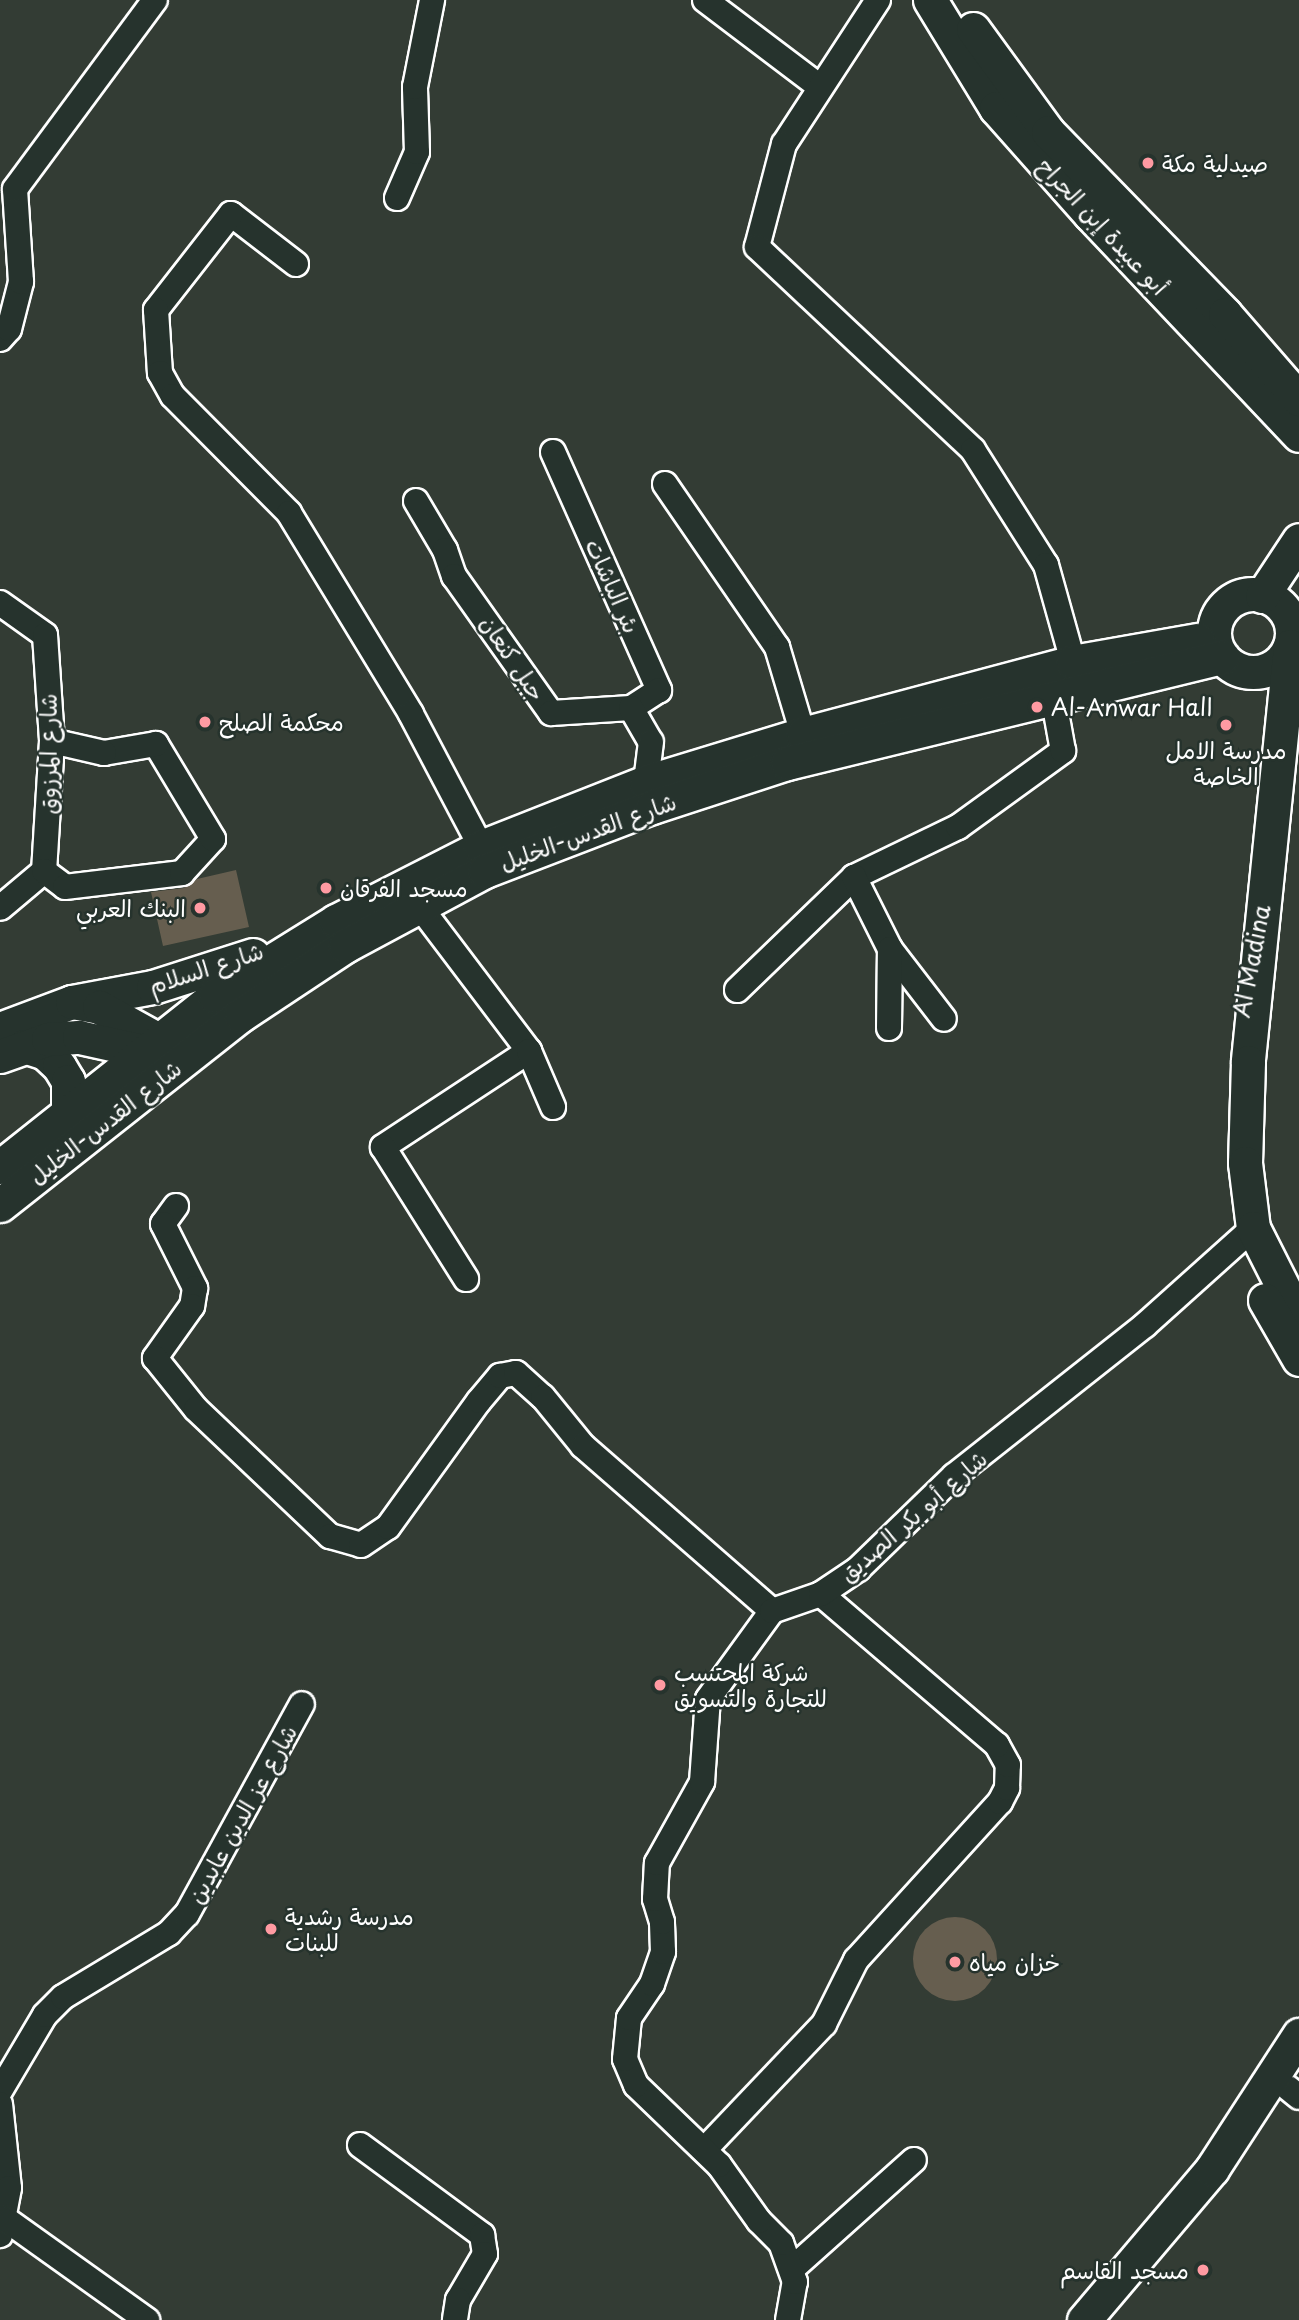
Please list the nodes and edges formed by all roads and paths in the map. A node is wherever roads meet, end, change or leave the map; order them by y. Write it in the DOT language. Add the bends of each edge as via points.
graph roads {
  1 [pos="155,0"];
  2 [pos="432,0"];
  3 [pos="705,0"];
  4 [pos="878,0"];
  5 [pos="930,0"];
  6 [pos="955,0"];
  7 [pos="820,87"];
  8 [pos="397,198"];
  9 [pos="296,264"];
  10 [pos="0,339"];
  11 [pos="1299,399"];
  12 [pos="1299,435"];
  13 [pos="553,452"];
  14 [pos="665,484"];
  15 [pos="416,501"];
  16 [pos="1299,540"];
  17 [pos="1282,600"];
  18 [pos="0,603"];
  19 [pos="1290,646"];
  20 [pos="1218,647"];
  21 [pos="1073,662"];
  22 [pos="1252,672"];
  23 [pos="1054,701"];
  24 [pos="631,708"];
  25 [pos="803,734"];
  26 [pos="52,741"];
  27 [pos="646,782"];
  28 [pos="1275,793"];
  29 [pos="481,847"];
  30 [pos="44,871"];
  31 [pos="853,877"];
  32 [pos="420,907"];
  33 [pos="0,908"];
  34 [pos="336,921"];
  35 [pos="890,949"];
  36 [pos="737,990"];
  37 [pos="72,1002"];
  38 [pos="944,1019"];
  39 [pos="889,1028"];
  40 [pos="8,1044"];
  41 [pos="149,1045"];
  42 [pos="529,1051"];
  43 [pos="186,1057"];
  44 [pos="553,1107"];
  45 [pos="68,1112"];
  46 [pos="0,1167"];
  47 [pos="0,1205"];
  48 [pos="176,1206"];
  49 [pos="1245,1235"];
  50 [pos="466,1279"];
  51 [pos="1291,1284"];
  52 [pos="1299,1319"];
  53 [pos="1299,1359"];
  54 [pos="821,1594"];
  55 [pos="772,1611"];
  56 [pos="302,1704"];
  57 [pos="1299,2035"];
  58 [pos="1296,2085"];
  59 [pos="0,2091"];
  60 [pos="0,2104"];
  61 [pos="360,2145"];
  62 [pos="704,2150"];
  63 [pos="914,2160"];
  64 [pos="2,2227"];
  65 [pos="793,2269"];
  66 [pos="146,2320"];
  67 [pos="455,2320"];
  68 [pos="788,2320"];
  69 [pos="1084,2320"];
  70 [pos="1107,2320"];
  1 -- 10 [label="street" via="15,189 22,282 9,329"];
  2 -- 8 [label="street" via="415,87 417,152"];
  3 -- 7 [label="street"];
  4 -- 7 [label="street"];
  5 -- 12 [label="main road, أبو عبيدة إبن الجراح" via="996,108"];
  6 -- 11 [label="main road, أبو عبيدة إبن الجراح" via="985,49 1048,132 1225,314"];
  7 -- 21 [label="street" via="783,144 757,247 973,450 1045,565"];
  9 -- 29 [label="street" via="231,214 156,310 160,373 173,396 289,513 411,714"];
  13 -- 24 [label="street, بئر الباشات" via="659,690"];
  14 -- 25 [label="street" via="777,647"];
  15 -- 24 [label="street, جبل كنعان" via="445,550 454,576 551,713"];
  16 -- 17 [label="main road"];
  17 -- 19 [label="main road" via="1291,622"];
  17 -- 20 [label="main road" via="1250,594 1228,603 1220,612"];
  18 -- 26 [label="street, شارع المرزوق" via="45,635"];
  19 -- 22 [label="main road" via="1275,666"];
  19 -- 28 [label="main road"];
  20 -- 21 [label="main road, شارع القدس-الخليل"];
  20 -- 22 [label="main road"];
  20 -- 23 [label="main road, شارع القدس-الخليل"];
  21 -- 25 [label="main road, شارع القدس-الخليل"];
  22 -- 28 [label="main road" via="1272,729"];
  23 -- 31 [label="street" via="1063,751 958,827"];
  23 -- 32 [label="main road, شارع القدس-الخليل" via="787,764 652,807 485,871"];
  24 -- 27 [label="street" via="652,743"];
  25 -- 27 [label="main road, شارع القدس-الخليل"];
  26 -- 30 [label="street, شارع المرزوق"];
  26 -- 30 [label="street" via="104,754 156,744 213,839 182,873 65,887"];
  27 -- 29 [label="main road, شارع القدس-الخليل"];
  28 -- 49 [label="main road, Al Madina" via="1247,1100"];
  29 -- 34 [label="main road, شارع القدس-الخليل"];
  30 -- 33 [label="street"];
  31 -- 35 [label="street"];
  31 -- 36 [label="street"];
  32 -- 42 [label="street"];
  32 -- 43 [label="main road, شارع القدس-الخليل" via="334,954"];
  34 -- 37 [label="main road, شارع السلام" via="219,969"];
  34 -- 41 [label="main road, شارع القدس-الخليل" via="275,956"];
  35 -- 38 [label="street"];
  35 -- 39 [label="street"];
  37 -- 40 [label="main road, شارع السلام"];
  37 -- 41 [label="main road, شارع السلام" via="99,1007"];
  40 -- 41 [label="main road, شارع السلام" via="79,1037"];
  40 -- 45 [label="main road" via="46,1053 59,1066 68,1081"];
  41 -- 43 [label="main road, شارع السلام"];
  41 -- 45 [label="main road, شارع القدس-الخليل"];
  42 -- 44 [label="street"];
  42 -- 50 [label="street" via="383,1147"];
  43 -- 47 [label="main road, شارع القدس-الخليل"];
  45 -- 46 [label="main road, شارع القدس-الخليل"];
  48 -- 55 [label="street" via="163,1224 195,1288 192,1306 155,1358 196,1409 330,1536 361,1545 388,1527 479,1401 500,1376 516,1373 543,1397 583,1446"];
  49 -- 51 [label="main road, Al Madina"];
  49 -- 53 [label="main road, Al Madina"];
  49 -- 54 [label="street, شارع أبو بكر الصديق" via="1145,1325 954,1476 858,1569"];
  51 -- 52 [label="main road, Al Madina"];
  54 -- 55 [label="street, شارع أبو بكر الصديق"];
  54 -- 62 [label="street" via="997,1745 1008,1765 1007,1788 1001,1802 856,1960 824,2024"];
  55 -- 62 [label="street" via="708,1699 702,1782 657,1863 655,1899 664,1937 660,1967 635,2006 625,2032 625,2059 636,2085"];
  56 -- 59 [label="street, شارع عز الدين عابدين" via="187,1914 169,1933 63,1997 45,2015"];
  57 -- 69 [label="main road" via="1212,2169"];
  58 -- 70 [label="main road"];
  60 -- 64 [label="street" via="9,2188"];
  61 -- 67 [label="street" via="482,2235 485,2254 458,2300"];
  62 -- 65 [label="street" via="781,2243"];
  63 -- 65 [label="street"];
  64 -- 66 [label="street"];
  65 -- 68 [label="street" via="795,2296"];
}
